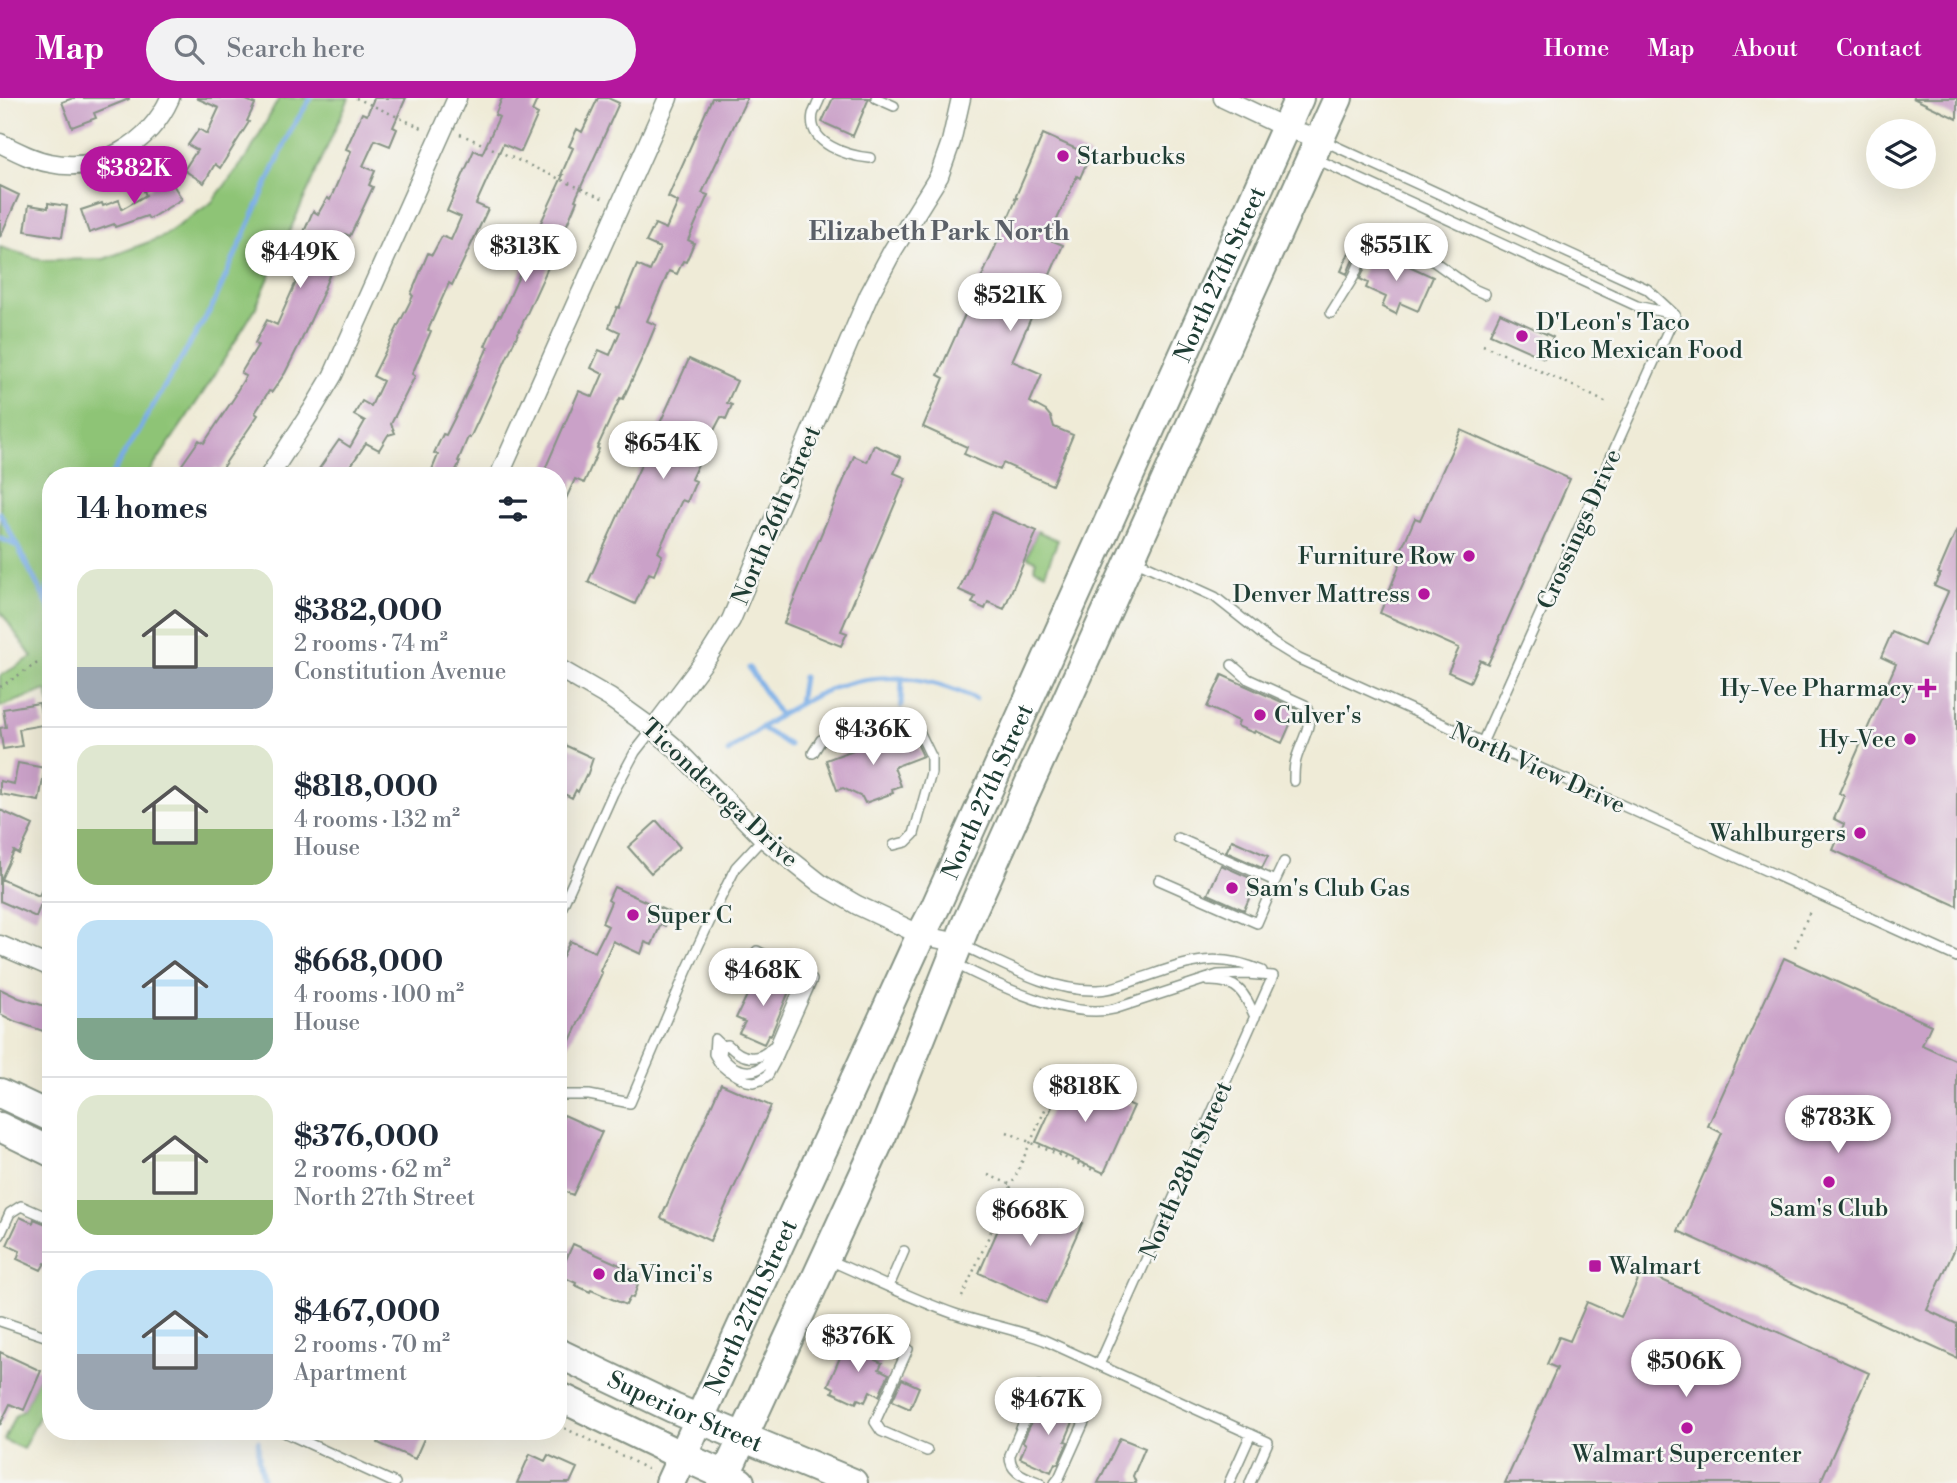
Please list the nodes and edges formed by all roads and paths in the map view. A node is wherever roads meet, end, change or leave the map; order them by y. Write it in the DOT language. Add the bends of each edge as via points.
graph roads {
  1 [pos="170,98"];
  2 [pos="356,98"];
  3 [pos="457,98"];
  4 [pos="668,98"];
  5 [pos="820,98"];
  6 [pos="876,98"];
  7 [pos="961,98"];
  8 [pos="1223,98"];
  9 [pos="1299,98"];
  10 [pos="1338,98"];
  11 [pos="894,106"];
  12 [pos="444,127"];
  13 [pos="422,128"];
  14 [pos="1286,128"];
  15 [pos="0,143"];
  16 [pos="1316,148"];
  17 [pos="870,158"];
  18 [pos="620,207"];
  19 [pos="1485,294"];
  20 [pos="1331,313"];
  21 [pos="1675,315"];
  22 [pos="1483,345"];
  23 [pos="1609,404"];
  24 [pos="275,467"];
  25 [pos="503,467"];
  26 [pos="1131,558"];
  27 [pos="39,663"];
  28 [pos="1231,665"];
  29 [pos="567,673"];
  30 [pos="0,687"];
  31 [pos="653,729"];
  32 [pos="1482,743"];
  33 [pos="813,753"];
  34 [pos="1294,781"];
  35 [pos="763,838"];
  36 [pos="1178,838"];
  37 [pos="894,845"];
  38 [pos="1283,862"];
  39 [pos="1159,880"];
  40 [pos="1275,881"];
  41 [pos="567,896"];
  42 [pos="1811,911"];
  43 [pos="921,934"];
  44 [pos="0,945"];
  45 [pos="1795,947"];
  46 [pos="757,951"];
  47 [pos="954,952"];
  48 [pos="1957,957"];
  49 [pos="42,963"];
  50 [pos="806,975"];
  51 [pos="1273,976"];
  52 [pos="1195,982"];
  53 [pos="1255,1017"];
  54 [pos="719,1043"];
  55 [pos="775,1044"];
  56 [pos="1036,1068"];
  57 [pos="0,1093"];
  58 [pos="567,1095"];
  59 [pos="42,1114"];
  60 [pos="42,1117"];
  61 [pos="0,1126"];
  62 [pos="1007,1132"];
  63 [pos="1031,1142"];
  64 [pos="42,1147"];
  65 [pos="1095,1171"];
  66 [pos="988,1175"];
  67 [pos="1012,1185"];
  68 [pos="42,1215"];
  69 [pos="0,1235"];
  70 [pos="904,1251"];
  71 [pos="825,1258"];
  72 [pos="888,1286"];
  73 [pos="962,1297"];
  74 [pos="0,1321"];
  75 [pos="42,1335"];
  76 [pos="908,1349"];
  77 [pos="567,1357"];
  78 [pos="1099,1364"];
  79 [pos="1039,1385"];
  80 [pos="567,1400"];
  81 [pos="1090,1409"];
  82 [pos="699,1419"];
  83 [pos="567,1429"];
  84 [pos="1251,1434"];
  85 [pos="743,1437"];
  86 [pos="301,1440"];
  87 [pos="927,1451"];
  88 [pos="682,1456"];
  89 [pos="644,1469"];
  90 [pos="730,1480"];
  91 [pos="395,1483"];
  92 [pos="670,1483"];
  93 [pos="853,1483"];
  94 [pos="1040,1483"];
  95 [pos="1055,1483"];
  96 [pos="1229,1483"];
  97 [pos="1250,1483"];
  1 -- 15 [label="street" via="139,140 100,161 52,164"];
  2 -- 13 [label="path"];
  3 -- 12 [label="street"];
  4 -- 18 [label="street"];
  5 -- 17 [label="lane" via="813,118 822,141"];
  6 -- 11 [label="lane"];
  7 -- 31 [label="street, North 26th Street" via="939,176 869,295 731,620"];
  8 -- 14 [label="street"];
  9 -- 14 [label="main road, North 27th Street"];
  10 -- 16 [label="main road, North 27th Street"];
  12 -- 18 [label="path"];
  12 -- 24 [label="street" via="333,374"];
  14 -- 16 [label="street"];
  14 -- 43 [label="main road, North 27th Street"];
  16 -- 21 [label="lane" via="1637,306"];
  16 -- 21 [label="lane" via="1647,289"];
  16 -- 26 [label="main road, North 27th Street"];
  18 -- 25 [label="street"];
  19 -- 20 [label="lane" via="1422,253 1373,232"];
  21 -- 32 [label="lane, Crossings Drive"];
  22 -- 23 [label="path"];
  26 -- 32 [label="lane, North View Drive" via="1215,597 1299,659"];
  26 -- 47 [label="main road, North 27th Street"];
  27 -- 30 [label="path"];
  28 -- 34 [label="lane" via="1248,680 1305,705 1310,712"];
  29 -- 31 [label="street, Ticonderoga Drive"];
  31 -- 35 [label="street, Ticonderoga Drive"];
  31 -- 41 [label="lane, North 26th Street" via="615,787"];
  32 -- 48 [label="lane, North View Drive"];
  33 -- 37 [label="lane" via="821,740 860,724 893,719 917,727 930,756 931,773 914,834"];
  35 -- 43 [label="street, Ticonderoga Drive" via="834,892"];
  35 -- 58 [label="lane" via="736,867 630,1103"];
  36 -- 40 [label="lane"];
  38 -- 40 [label="lane"];
  39 -- 40 [label="lane" via="1257,923"];
  42 -- 45 [label="path"];
  43 -- 47 [label="street, Ticonderoga Drive"];
  43 -- 82 [label="main road, North 27th Street"];
  44 -- 49 [label="street"];
  46 -- 50 [label="lane"];
  47 -- 51 [label="lane, Ticonderoga Drive" via="1087,990 1111,989 1206,960 1240,962"];
  47 -- 52 [label="lane, Ticonderoga Drive" via="1033,998 1090,1011 1114,1009"];
  47 -- 71 [label="main road, North 27th Street" via="887,1122"];
  50 -- 54 [label="lane" via="811,982 768,1075 747,1081 726,1070 714,1054"];
  50 -- 55 [label="lane"];
  51 -- 52 [label="lane, Ticonderoga Drive" via="1218,975"];
  51 -- 53 [label="lane, North 28th Street"];
  52 -- 53 [label="lane" via="1235,985"];
  53 -- 78 [label="lane, North 28th Street"];
  54 -- 55 [label="lane" via="748,1057 766,1054"];
  54 -- 55 [label="lane" via="726,1062 750,1072 762,1068"];
  56 -- 63 [label="path" via="1059,1078"];
  57 -- 59 [label="main road"];
  60 -- 61 [label="street" via="14,1115"];
  61 -- 64 [label="main road"];
  62 -- 63 [label="path"];
  63 -- 65 [label="path"];
  63 -- 67 [label="path"];
  66 -- 67 [label="path"];
  67 -- 73 [label="path"];
  68 -- 69 [label="lane" via="21,1206 10,1213"];
  70 -- 72 [label="lane"];
  71 -- 72 [label="lane"];
  71 -- 85 [label="main road, North 27th Street"];
  72 -- 78 [label="lane" via="935,1307 1024,1332"];
  74 -- 75 [label="lane"];
  76 -- 87 [label="lane" via="875,1422 881,1431"];
  77 -- 82 [label="main road, Superior Street"];
  78 -- 84 [label="lane"];
  79 -- 94 [label="lane" via="1010,1463 1017,1472"];
  80 -- 88 [label="main road, Superior Street"];
  81 -- 95 [label="lane"];
  82 -- 85 [label="main road, Superior Street"];
  82 -- 88 [label="main road, North 27th Street"];
  83 -- 89 [label="path"];
  84 -- 96 [label="lane"];
  84 -- 97 [label="lane" via="1268,1442"];
  85 -- 90 [label="main road, North 27th Street"];
  85 -- 93 [label="main road, Superior Street"];
  86 -- 91 [label="lane"];
  88 -- 90 [label="main road, Superior Street"];
  88 -- 92 [label="main road, North 27th Street"];
}
